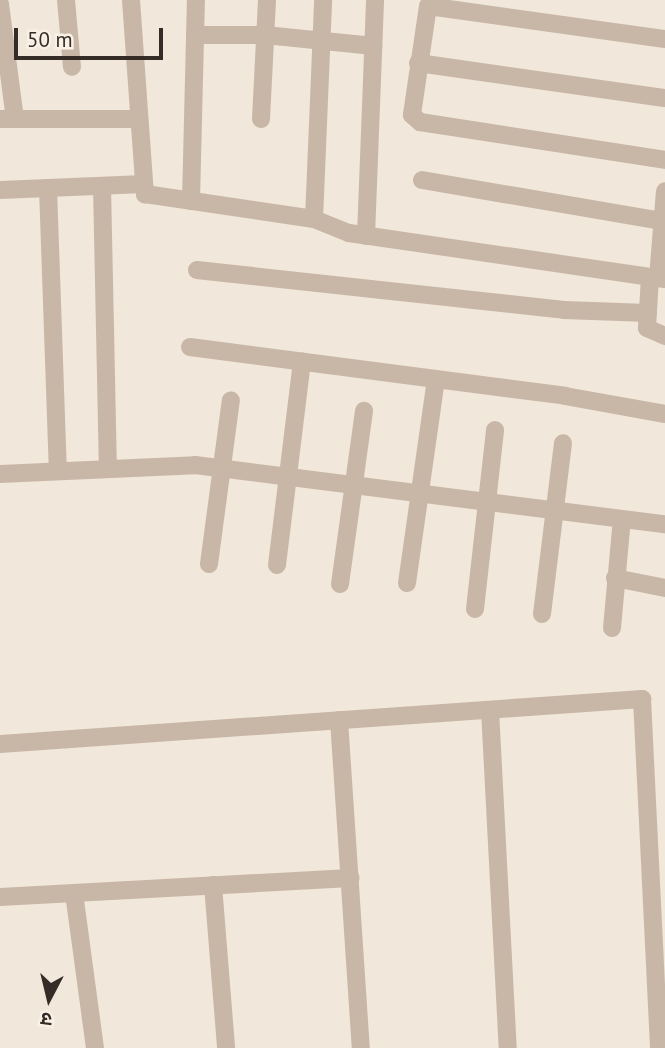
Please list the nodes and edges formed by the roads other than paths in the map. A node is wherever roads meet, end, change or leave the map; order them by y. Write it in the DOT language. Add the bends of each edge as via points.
graph roads {
  1 [pos="66,0"];
  2 [pos="131,0"];
  3 [pos="196,0"];
  4 [pos="267,0"];
  5 [pos="323,0"];
  6 [pos="375,0"];
  7 [pos="0,4"];
  8 [pos="195,35"];
  9 [pos="265,35"];
  10 [pos="665,39"];
  11 [pos="321,41"];
  12 [pos="373,46"];
  13 [pos="418,63"];
  14 [pos="72,67"];
  15 [pos="4,70"];
  16 [pos="665,98"];
  17 [pos="8,119"];
  18 [pos="139,119"];
  19 [pos="261,119"];
  20 [pos="665,160"];
  21 [pos="422,180"];
  22 [pos="144,184"];
  23 [pos="102,186"];
  24 [pos="48,188"];
  25 [pos="0,190"];
  26 [pos="665,191"];
  27 [pos="191,201"];
  28 [pos="314,219"];
  29 [pos="663,221"];
  30 [pos="366,236"];
  31 [pos="197,270"];
  32 [pos="658,278"];
  33 [pos="648,313"];
  34 [pos="665,336"];
  35 [pos="190,347"];
  36 [pos="302,362"];
  37 [pos="436,379"];
  38 [pos="231,400"];
  39 [pos="364,411"];
  40 [pos="665,414"];
  41 [pos="495,430"];
  42 [pos="563,443"];
  43 [pos="222,468"];
  44 [pos="108,469"];
  45 [pos="58,471"];
  46 [pos="0,474"];
  47 [pos="288,477"];
  48 [pos="354,485"];
  49 [pos="419,494"];
  50 [pos="488,502"];
  51 [pos="555,511"];
  52 [pos="622,519"];
  53 [pos="665,524"];
  54 [pos="209,564"];
  55 [pos="277,565"];
  56 [pos="615,578"];
  57 [pos="407,583"];
  58 [pos="340,584"];
  59 [pos="665,588"];
  60 [pos="475,609"];
  61 [pos="542,614"];
  62 [pos="612,628"];
  63 [pos="490,710"];
  64 [pos="339,720"];
  65 [pos="0,744"];
  66 [pos="657,833"];
  67 [pos="350,878"];
  68 [pos="213,886"];
  69 [pos="74,893"];
  70 [pos="0,897"];
  71 [pos="94,1048"];
  72 [pos="226,1048"];
  73 [pos="361,1048"];
  74 [pos="508,1048"];
  75 [pos="659,1048"];
  1 -- 14 [label="street"];
  2 -- 18 [label="street"];
  3 -- 8 [label="street"];
  4 -- 9 [label="street"];
  5 -- 11 [label="street"];
  6 -- 12 [label="street"];
  7 -- 15 [label="street"];
  8 -- 9 [label="street"];
  8 -- 27 [label="street"];
  9 -- 11 [label="street"];
  9 -- 19 [label="street"];
  10 -- 13 [label="street" via="430,5 425,9"];
  11 -- 12 [label="street"];
  11 -- 28 [label="street"];
  12 -- 30 [label="street"];
  13 -- 16 [label="street"];
  13 -- 20 [label="street" via="412,115 420,122"];
  15 -- 17 [label="street"];
  17 -- 18 [label="street"];
  18 -- 22 [label="street"];
  21 -- 29 [label="street"];
  22 -- 23 [label="street"];
  22 -- 27 [label="street" via="145,194"];
  23 -- 24 [label="street"];
  23 -- 44 [label="street"];
  24 -- 25 [label="street"];
  24 -- 45 [label="street"];
  26 -- 29 [label="street"];
  27 -- 28 [label="street"];
  28 -- 30 [label="street"];
  29 -- 32 [label="street"];
  30 -- 32 [label="street"];
  31 -- 33 [label="street" via="564,310"];
  32 -- 33 [label="street"];
  33 -- 34 [label="street" via="649,332"];
  35 -- 36 [label="street"];
  36 -- 37 [label="street"];
  36 -- 47 [label="street"];
  37 -- 40 [label="street"];
  37 -- 49 [label="street"];
  38 -- 43 [label="street"];
  39 -- 48 [label="street"];
  41 -- 50 [label="street"];
  42 -- 51 [label="street"];
  43 -- 44 [label="street"];
  43 -- 47 [label="street"];
  43 -- 54 [label="street"];
  44 -- 45 [label="street"];
  45 -- 46 [label="street"];
  47 -- 48 [label="street"];
  47 -- 55 [label="street"];
  48 -- 49 [label="street"];
  48 -- 58 [label="street"];
  49 -- 50 [label="street"];
  49 -- 57 [label="street"];
  50 -- 51 [label="street"];
  50 -- 60 [label="street"];
  51 -- 52 [label="street"];
  51 -- 61 [label="street"];
  52 -- 53 [label="street"];
  52 -- 56 [label="street"];
  56 -- 59 [label="street"];
  56 -- 62 [label="street"];
  63 -- 64 [label="street"];
  63 -- 66 [label="street" via="642,699"];
  63 -- 74 [label="street"];
  64 -- 65 [label="street"];
  64 -- 67 [label="street"];
  66 -- 75 [label="street"];
  67 -- 68 [label="street"];
  67 -- 73 [label="street"];
  68 -- 69 [label="street"];
  68 -- 72 [label="street"];
  69 -- 70 [label="street"];
  69 -- 71 [label="street"];
}
